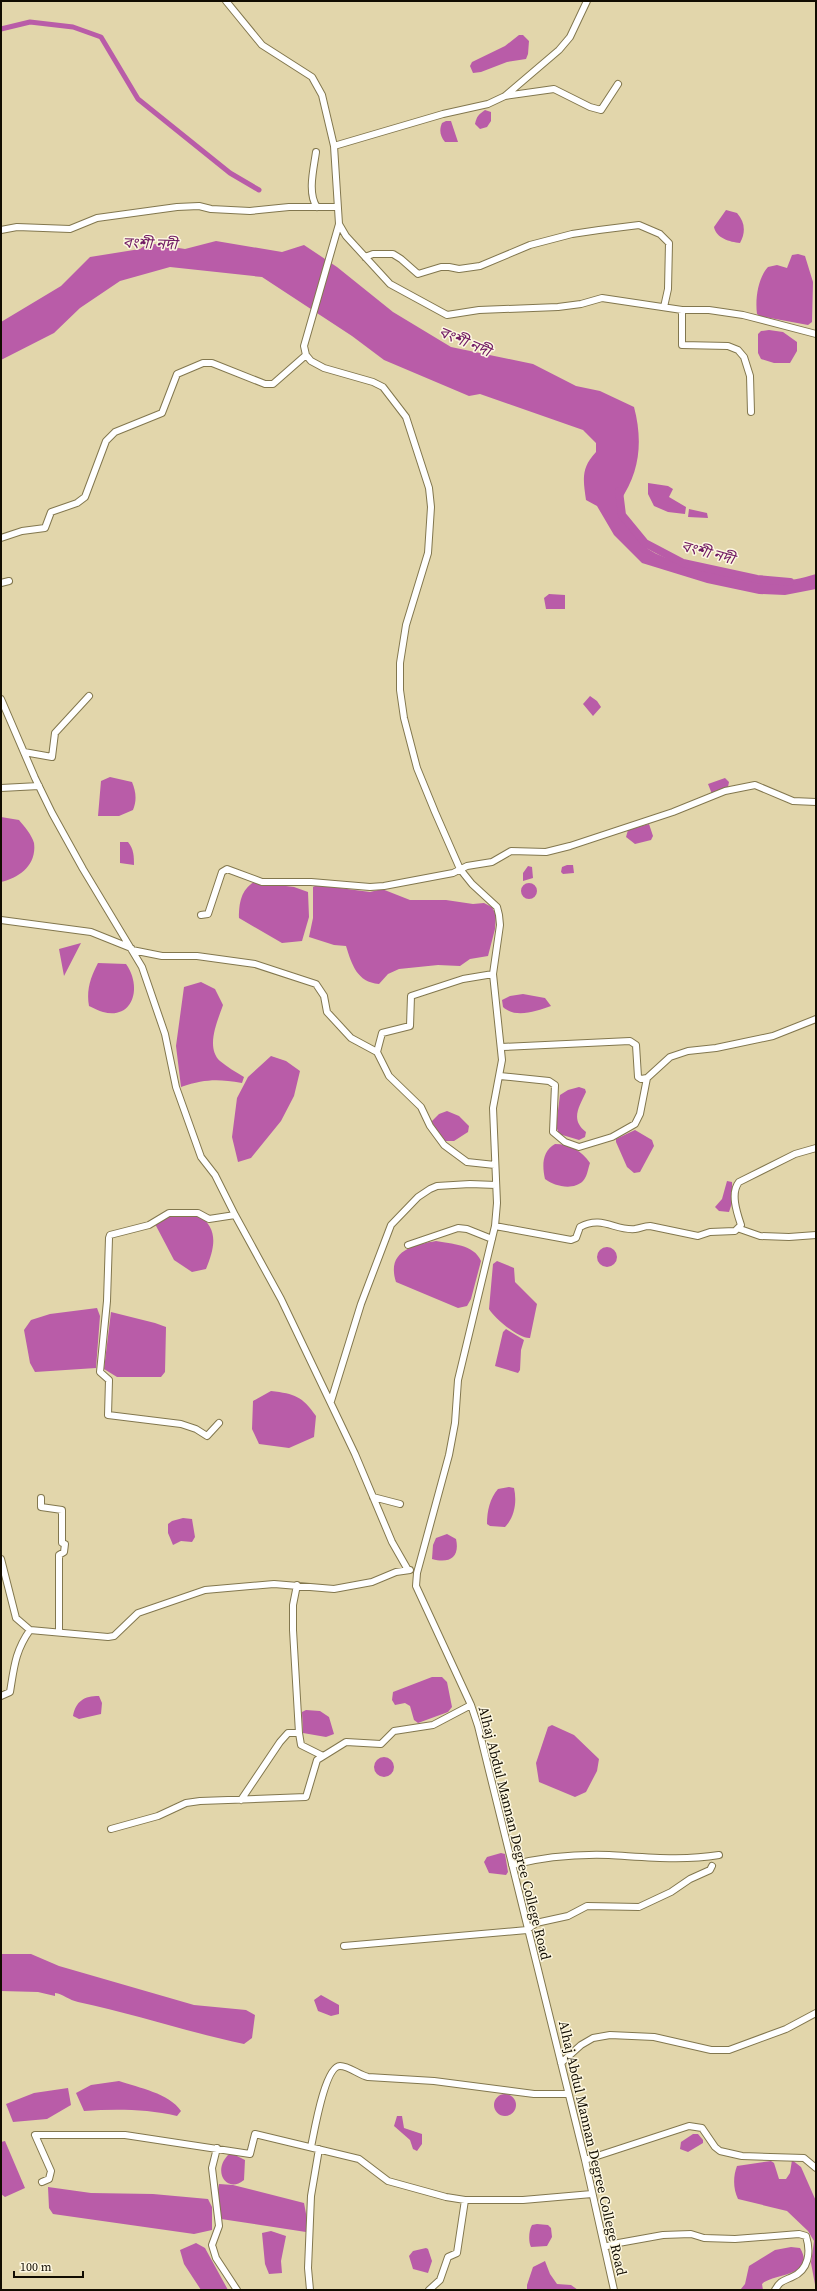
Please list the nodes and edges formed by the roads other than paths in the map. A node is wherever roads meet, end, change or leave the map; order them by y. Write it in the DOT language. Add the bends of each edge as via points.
graph roads {
  1 [pos="226,1"];
  2 [pos="586,1"];
  3 [pos="618,84"];
  4 [pos="505,96"];
  5 [pos="334,146"];
  6 [pos="316,152"];
  7 [pos="317,207"];
  8 [pos="337,207"];
  9 [pos="339,224"];
  10 [pos="1,230"];
  11 [pos="364,258"];
  12 [pos="664,307"];
  13 [pos="682,310"];
  14 [pos="816,334"];
  15 [pos="306,355"];
  16 [pos="751,412"];
  17 [pos="1,538"];
  18 [pos="8,581"];
  19 [pos="1,583"];
  20 [pos="88,696"];
  21 [pos="1,699"];
  22 [pos="24,752"];
  23 [pos="39,786"];
  24 [pos="1,788"];
  25 [pos="816,802"];
  26 [pos="460,869"];
  27 [pos="201,915"];
  28 [pos="1,920"];
  29 [pos="131,949"];
  30 [pos="493,974"];
  31 [pos="816,1019"];
  32 [pos="502,1046"];
  33 [pos="377,1052"];
  34 [pos="500,1076"];
  35 [pos="647,1078"];
  36 [pos="816,1148"];
  37 [pos="495,1165"];
  38 [pos="496,1185"];
  39 [pos="235,1215"];
  40 [pos="495,1226"];
  41 [pos="740,1229"];
  42 [pos="816,1234"];
  43 [pos="492,1239"];
  44 [pos="408,1245"];
  45 [pos="331,1401"];
  46 [pos="219,1423"];
  47 [pos="373,1497"];
  48 [pos="41,1498"];
  49 [pos="400,1504"];
  50 [pos="1,1559"];
  51 [pos="408,1570"];
  52 [pos="417,1573"];
  53 [pos="296,1585"];
  54 [pos="30,1630"];
  55 [pos="59,1632"];
  56 [pos="1,1696"];
  57 [pos="471,1705"];
  58 [pos="298,1733"];
  59 [pos="323,1756"];
  60 [pos="241,1800"];
  61 [pos="111,1829"];
  62 [pos="719,1855"];
  63 [pos="512,1865"];
  64 [pos="712,1866"];
  65 [pos="528,1930"];
  66 [pos="344,1946"];
  67 [pos="816,2013"];
  68 [pos="561,2063"];
  69 [pos="568,2094"];
  70 [pos="311,2147"];
  71 [pos="218,2148"];
  72 [pos="319,2149"];
  73 [pos="585,2160"];
  74 [pos="816,2168"];
  75 [pos="42,2182"];
  76 [pos="592,2194"];
  77 [pos="465,2200"];
  78 [pos="605,2247"];
  79 [pos="237,2290"];
  80 [pos="310,2290"];
  81 [pos="429,2290"];
  82 [pos="614,2290"];
  83 [pos="775,2290"];
  1 -- 5 [label="street" via="262,44 312,77 322,95"];
  2 -- 4 [label="street" via="570,37 559,50"];
  3 -- 4 [label="street" via="601,110 554,89"];
  4 -- 5 [label="street" via="488,104 443,114"];
  5 -- 8 [label="street"];
  6 -- 7 [label="street" via="313,187"];
  7 -- 8 [label="street"];
  7 -- 10 [label="street" via="250,211 199,206 171,207 97,218 70,228 17,227"];
  8 -- 9 [label="street"];
  9 -- 11 [label="street"];
  9 -- 15 [label="street" via="304,346"];
  11 -- 12 [label="street" via="390,284 447,315 479,310 558,307 602,298"];
  11 -- 12 [label="street" via="373,254 393,254 413,272 423,274 449,266 460,270 480,266 517,250 564,236 639,225 660,234 669,243 668,289"];
  12 -- 13 [label="street"];
  13 -- 14 [label="street" via="709,310 743,315"];
  13 -- 16 [label="street" via="682,346 728,346 738,350 744,357 750,376"];
  15 -- 17 [label="street" via="273,384 265,384 212,363 203,363 177,374 162,413 115,432 106,441 85,497 77,503 51,512 45,528 22,531"];
  15 -- 26 [label="street, Alhaj Abdul Mannan Degree College Road" via="324,368 383,387 406,417 416,443 429,488 431,507 428,553 406,625 400,663 400,690 404,718 417,768"];
  18 -- 19 [label="street"];
  20 -- 22 [label="street" via="55,733 52,758"];
  21 -- 22 [label="street"];
  22 -- 23 [label="street"];
  23 -- 24 [label="street"];
  23 -- 29 [label="street" via="83,869"];
  25 -- 26 [label="street" via="793,801 754,785 724,791 673,812 570,846 546,852 511,851 492,862"];
  26 -- 27 [label="street" via="401,884 370,887 311,882 262,882 227,868 222,872 208,914"];
  26 -- 30 [label="street, Alhaj Abdul Mannan Degree College Road" via="497,907 500,924"];
  28 -- 29 [label="street" via="91,932"];
  29 -- 33 [label="street" via="162,956 197,956 255,964 302,979 320,988 327,1012 345,1032"];
  29 -- 39 [label="street" via="142,967 165,1034 176,1087 194,1138"];
  30 -- 32 [label="street, Alhaj Abdul Mannan Degree College Road"];
  30 -- 33 [label="street" via="463,979 411,996 410,1026 382,1033"];
  31 -- 35 [label="street" via="773,1036 670,1057"];
  32 -- 34 [label="street, Alhaj Abdul Mannan Degree College Road"];
  32 -- 35 [label="street" via="630,1041 636,1045 638,1077"];
  33 -- 37 [label="street" via="389,1076 421,1107 430,1126 444,1145 467,1162"];
  34 -- 35 [label="street" via="549,1081 555,1084 553,1132 565,1142 579,1147 612,1137 635,1124 640,1114"];
  34 -- 37 [label="street, Alhaj Abdul Mannan Degree College Road" via="493,1108"];
  36 -- 41 [label="street" via="795,1154 739,1182 736,1186 736,1203"];
  37 -- 38 [label="street, Alhaj Abdul Mannan Degree College Road"];
  38 -- 40 [label="street, Alhaj Abdul Mannan Degree College Road"];
  38 -- 45 [label="street" via="470,1184 430,1189 418,1197 391,1225 361,1304"];
  39 -- 45 [label="street" via="281,1299"];
  39 -- 46 [label="street" via="209,1219 198,1213 169,1214 149,1225 110,1235 109,1238 107,1301 100,1372 109,1380 108,1415 181,1424 207,1436"];
  40 -- 41 [label="street" via="571,1240 576,1238 580,1227 596,1222 636,1229 650,1226 698,1236"];
  40 -- 43 [label="street, Alhaj Abdul Mannan Degree College Road"];
  41 -- 42 [label="street" via="760,1236 789,1237"];
  43 -- 44 [label="street" via="467,1228 458,1228"];
  43 -- 52 [label="street, Alhaj Abdul Mannan Degree College Road" via="458,1380 455,1424 449,1455"];
  45 -- 47 [label="street"];
  47 -- 49 [label="street"];
  47 -- 51 [label="street" via="392,1542"];
  48 -- 55 [label="street" via="41,1507 62,1510 62,1543 65,1544 64,1552 59,1555"];
  50 -- 54 [label="street" via="16,1618"];
  51 -- 52 [label="street"];
  51 -- 53 [label="street" via="372,1582 334,1589"];
  52 -- 57 [label="street, Alhaj Abdul Mannan Degree College Road" via="416,1586 422,1603"];
  53 -- 55 [label="street" via="274,1584 205,1590 138,1613 114,1636 108,1638"];
  53 -- 58 [label="street" via="293,1630"];
  54 -- 55 [label="street"];
  54 -- 56 [label="street" via="20,1643 10,1692"];
  57 -- 59 [label="street" via="433,1725 394,1731 381,1744 346,1742"];
  57 -- 63 [label="street, Alhaj Abdul Mannan Degree College Road"];
  58 -- 59 [label="street" via="301,1745"];
  58 -- 60 [label="street" via="288,1733 280,1742"];
  59 -- 60 [label="street" via="313,1768 306,1797"];
  60 -- 61 [label="street" via="186,1803 158,1816"];
  62 -- 63 [label="street" via="676,1859 608,1855 568,1857"];
  63 -- 65 [label="street, Alhaj Abdul Mannan Degree College Road"];
  64 -- 65 [label="street" via="710,1870 640,1907 587,1906 568,1916 536,1923"];
  65 -- 66 [label="street"];
  65 -- 68 [label="street, Alhaj Abdul Mannan Degree College Road"];
  67 -- 68 [label="street" via="786,2029 728,2050 711,2050 649,2036 610,2034 593,2038 581,2045"];
  68 -- 69 [label="street, Alhaj Abdul Mannan Degree College Road"];
  69 -- 70 [label="street" via="534,2094 434,2081 368,2077 360,2076 342,2066 336,2067 326,2082"];
  69 -- 73 [label="street, Alhaj Abdul Mannan Degree College Road"];
  70 -- 71 [label="street" via="255,2134 250,2154"];
  70 -- 72 [label="street"];
  71 -- 75 [label="street" via="125,2135 35,2136 51,2171 49,2179"];
  71 -- 79 [label="street" via="212,2168 219,2226 212,2245 216,2258"];
  72 -- 77 [label="street" via="359,2159 388,2181"];
  72 -- 80 [label="street" via="311,2196 308,2268"];
  73 -- 74 [label="street" via="689,2126 702,2128 715,2148 720,2151 742,2156 804,2158"];
  73 -- 76 [label="street, Alhaj Abdul Mannan Degree College Road"];
  76 -- 77 [label="street" via="523,2200"];
  76 -- 78 [label="street, Alhaj Abdul Mannan Degree College Road"];
  77 -- 81 [label="street" via="457,2253 448,2257 444,2272"];
  78 -- 82 [label="street, Alhaj Abdul Mannan Degree College Road"];
  78 -- 83 [label="street" via="642,2238 679,2234 724,2240 799,2234 806,2236 810,2248 806,2264 792,2277 782,2280"];
}
